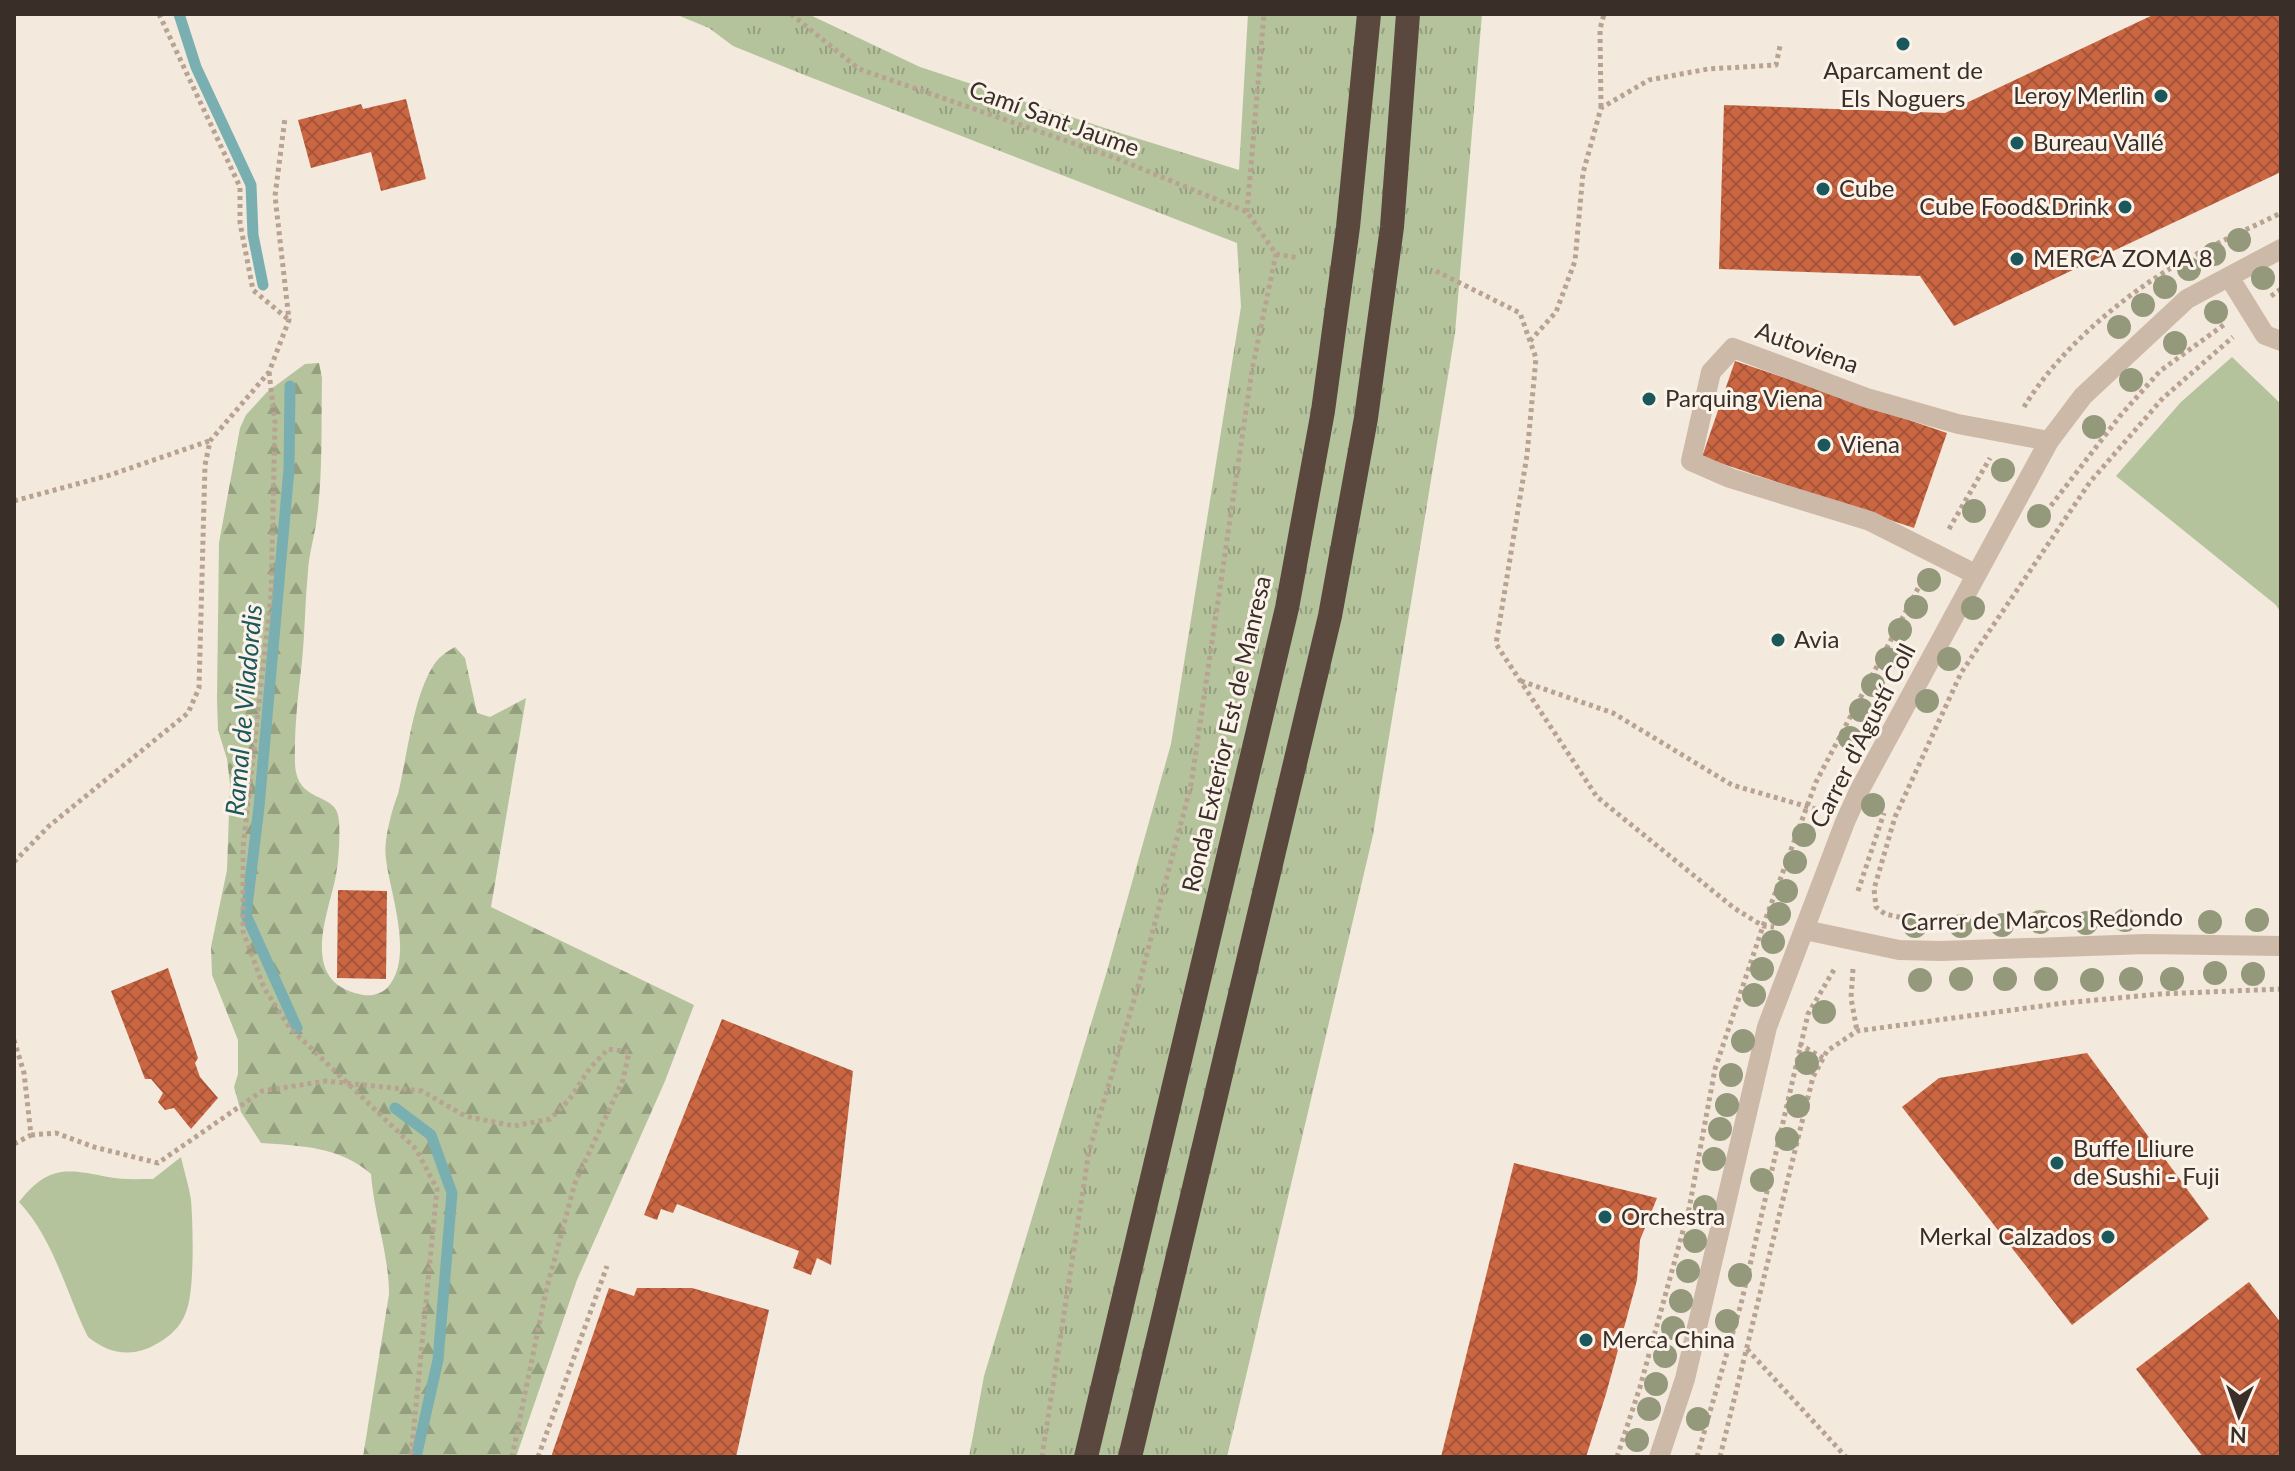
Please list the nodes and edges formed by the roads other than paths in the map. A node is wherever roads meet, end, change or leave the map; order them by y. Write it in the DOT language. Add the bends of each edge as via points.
graph roads {
  1 [pos="1369,14"];
  2 [pos="1408,14"];
  3 [pos="2281,249"];
  4 [pos="2229,277"];
  5 [pos="2281,341"];
  6 [pos="2049,441"];
  7 [pos="1975,574"];
  8 [pos="1805,930"];
  9 [pos="2281,946"];
  10 [pos="1086,1457"];
  11 [pos="1130,1457"];
  12 [pos="1659,1457"];
  1 -- 10 [label="highway, Ronda Exterior Est de Manresa" via="1323,411 1287,608"];
  2 -- 11 [label="highway" via="1392,227 1366,418 1330,616"];
  3 -- 4 [label="street, Carrer d'Agustí Coll"];
  4 -- 5 [label="street" via="2265,335"];
  4 -- 6 [label="street, Carrer d'Agustí Coll" via="2187,299 2083,396"];
  6 -- 7 [label="street, Carrer d'Agustí Coll"];
  6 -- 7 [label="street, Autoviena" via="1958,424 1867,398 1733,348 1711,372 1691,461 1870,521"];
  7 -- 8 [label="street, Carrer d'Agustí Coll" via="1859,791"];
  8 -- 9 [label="street, Carrer de Marcos Redondo" via="1899,950"];
  8 -- 12 [label="street, Carrer d'Agustí Coll" via="1767,1027 1685,1379"];
}
